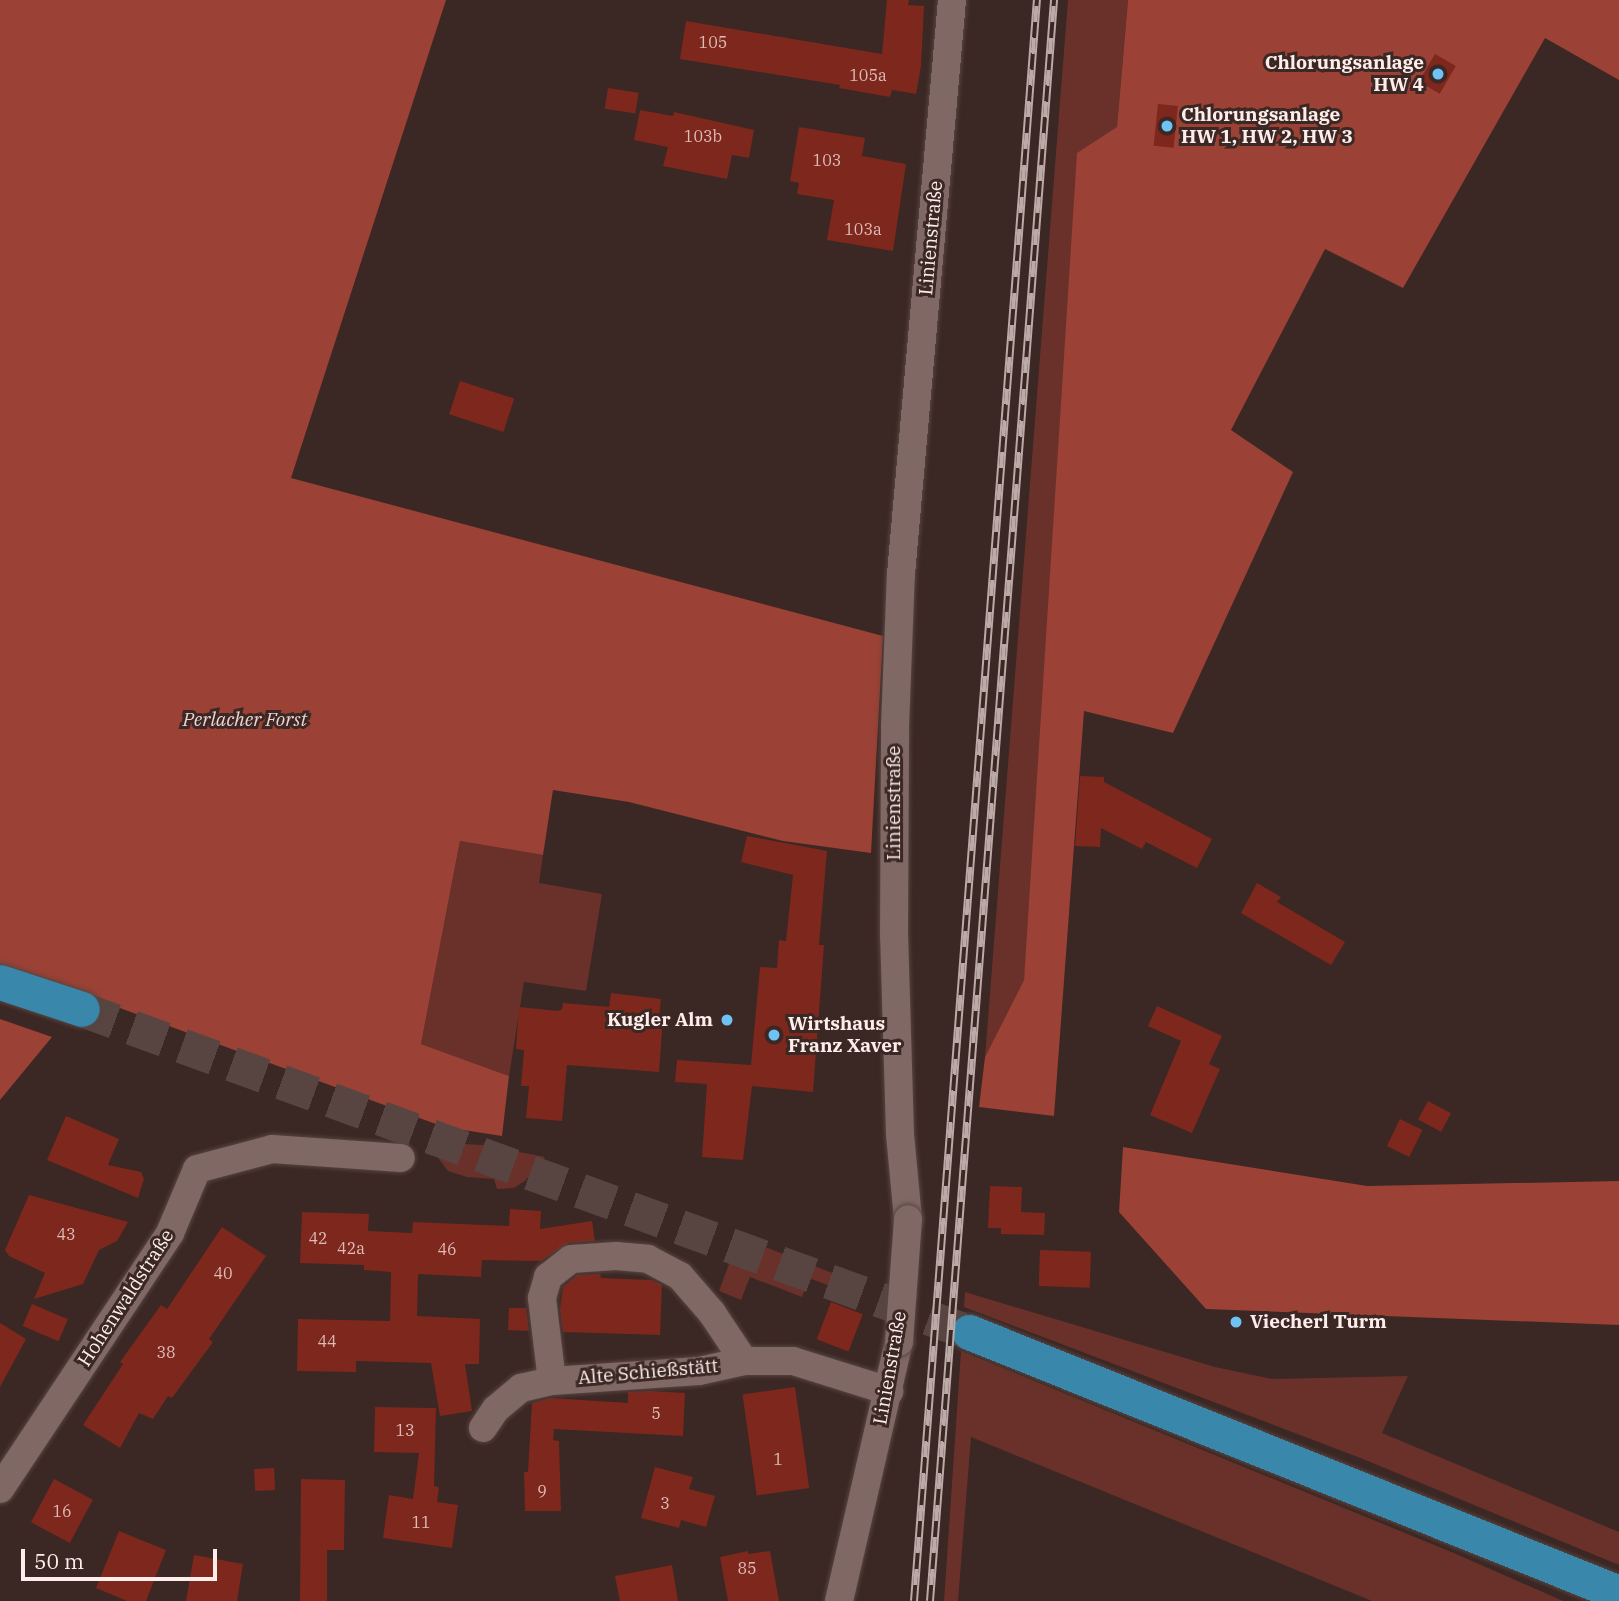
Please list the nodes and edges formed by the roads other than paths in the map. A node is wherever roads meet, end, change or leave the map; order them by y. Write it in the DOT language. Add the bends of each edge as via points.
graph roads {
  1 [pos="952,0"];
  2 [pos="0,982"];
  3 [pos="82,1009"];
  4 [pos="401,1158"];
  5 [pos="969,1332"];
  6 [pos="744,1361"];
  7 [pos="552,1381"];
  8 [pos="889,1391"];
  9 [pos="483,1428"];
  10 [pos="0,1489"];
  11 [pos="1619,1592"];
  12 [pos="839,1601"];
  1 -- 8 [label="street, Linienstraße, bridge" via="901,574 894,936 900,1134 908,1219 899,1342"];
  2 -- 3 [label="main road"];
  4 -- 10 [label="street, Hohenwaldstraße" via="272,1149 197,1169 170,1233"];
  5 -- 11 [label="main road"];
  6 -- 7 [label="street, Alte Schießstätt" via="699,1371"];
  6 -- 7 [label="street, Alte Schießstätt" via="712,1312 680,1276 648,1259 571,1259 548,1277 542,1298"];
  6 -- 8 [label="street, Alte Schießstätt" via="793,1361"];
  7 -- 9 [label="street, Alte Schießstätt" via="521,1388 496,1409"];
  8 -- 12 [label="street, Linienstraße"];
}
